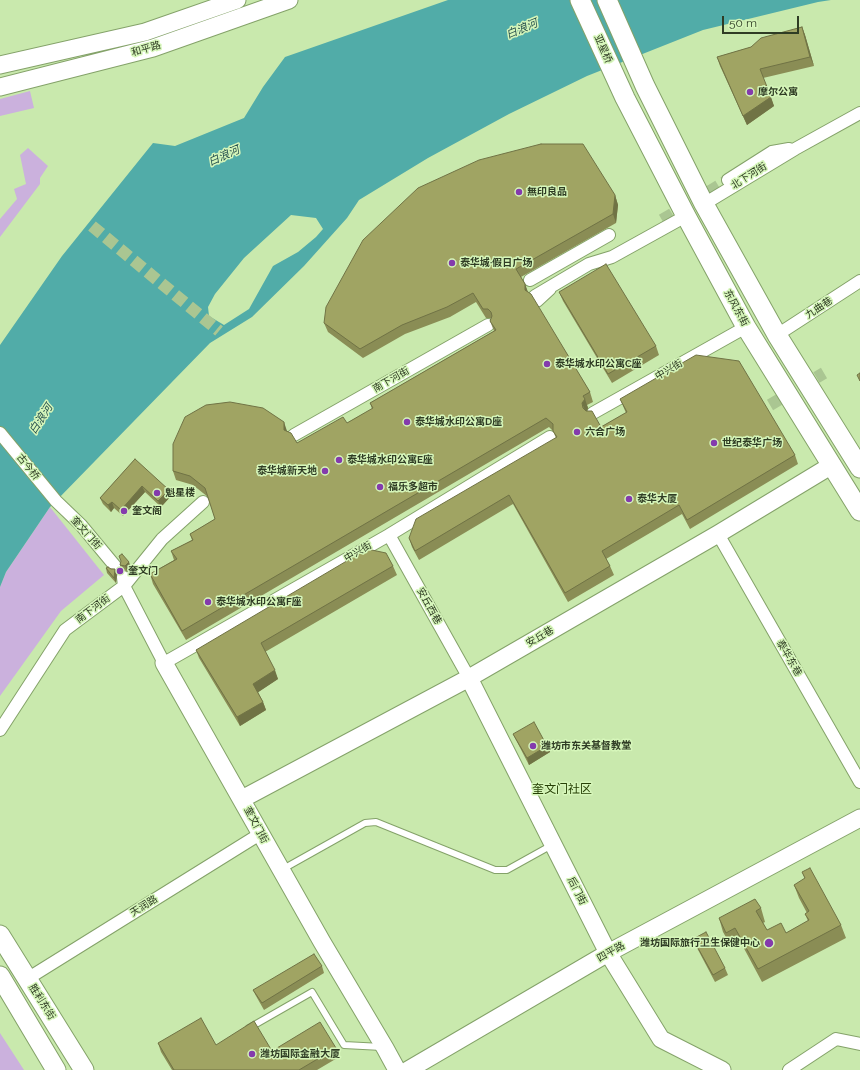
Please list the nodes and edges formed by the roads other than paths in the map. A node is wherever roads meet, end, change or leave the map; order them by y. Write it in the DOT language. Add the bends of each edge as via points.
graph roads {
  1 [pos="237,0"];
  2 [pos="289,0"];
  3 [pos="580,0"];
  4 [pos="607,0"];
  5 [pos="0,65"];
  6 [pos="0,88"];
  7 [pos="625,98"];
  8 [pos="860,113"];
  9 [pos="794,149"];
  10 [pos="728,180"];
  11 [pos="704,204"];
  12 [pos="686,216"];
  13 [pos="662,220"];
  14 [pos="609,235"];
  15 [pos="589,264"];
  16 [pos="530,280"];
  17 [pos="860,281"];
  18 [pos="537,300"];
  19 [pos="488,325"];
  20 [pos="746,327"];
  21 [pos="777,335"];
  22 [pos="593,413"];
  23 [pos="0,433"];
  24 [pos="294,435"];
  25 [pos="550,437"];
  26 [pos="832,465"];
  27 [pos="860,468"];
  28 [pos="56,501"];
  29 [pos="203,502"];
  30 [pos="860,511"];
  31 [pos="718,534"];
  32 [pos="388,535"];
  33 [pos="115,566"];
  34 [pos="124,582"];
  35 [pos="164,664"];
  36 [pos="469,678"];
  37 [pos="0,730"];
  38 [pos="860,782"];
  39 [pos="242,799"];
  40 [pos="860,818"];
  41 [pos="260,834"];
  42 [pos="553,844"];
  43 [pos="281,870"];
  44 [pos="0,935"];
  45 [pos="608,953"];
  46 [pos="0,976"];
  47 [pos="27,978"];
  48 [pos="244,1032"];
  49 [pos="860,1044"];
  50 [pos="385,1048"];
  51 [pos="56,1070"];
  52 [pos="84,1070"];
  53 [pos="396,1070"];
  54 [pos="408,1070"];
  55 [pos="722,1070"];
  56 [pos="790,1070"];
  1 -- 5 [label="street, 和平路" via="145,32"];
  2 -- 6 [label="street, 和平路" via="153,48"];
  3 -- 7 [label="main road, 亚星桥"];
  4 -- 11 [label="main road" via="645,86"];
  7 -- 12 [label="main road, 东风东街"];
  8 -- 9 [label="street, 北下河街"];
  9 -- 10 [label="street, 北下河街" via="772,152"];
  9 -- 11 [label="street, 北下河街"];
  11 -- 21 [label="main road"];
  12 -- 15 [label="street" via="612,258"];
  12 -- 20 [label="main road, 东风东街"];
  13 -- 15 [label="street"];
  14 -- 16 [label="street"];
  15 -- 18 [label="street"];
  17 -- 21 [label="street, 九曲巷"];
  19 -- 24 [label="street, 南下河街"];
  20 -- 22 [label="street, 中兴街"];
  20 -- 26 [label="main road, 东风东街"];
  21 -- 27 [label="main road"];
  23 -- 28 [label="street, 古今桥"];
  25 -- 32 [label="street, 中兴街"];
  26 -- 30 [label="main road, 东风东街"];
  26 -- 31 [label="street, 安丘巷"];
  28 -- 33 [label="street, 奎文门街"];
  29 -- 34 [label="street, 南下河街" via="162,539"];
  31 -- 36 [label="street, 安丘巷"];
  31 -- 38 [label="street, 泰华东巷"];
  32 -- 35 [label="street, 中兴街"];
  32 -- 36 [label="street, 安丘西巷"];
  34 -- 35 [label="street, 奎文门街"];
  34 -- 37 [label="street, 南下河街" via="65,630"];
  35 -- 39 [label="street, 奎文门街"];
  36 -- 39 [label="street, 安丘巷"];
  36 -- 42 [label="street, 后门街"];
  39 -- 41 [label="street, 奎文门街"];
  40 -- 45 [label="street, 四平路"];
  41 -- 43 [label="street, 奎文门街"];
  41 -- 47 [label="street, 天润路"];
  42 -- 43 [label="lane" via="507,870 495,870 376,822 365,823"];
  42 -- 45 [label="street, 后门街"];
  43 -- 50 [label="street, 奎文门街"];
  44 -- 47 [label="main road, 胜利东街"];
  45 -- 54 [label="street, 四平路"];
  45 -- 55 [label="street, 后门街" via="661,1038"];
  46 -- 51 [label="main road"];
  47 -- 52 [label="main road, 胜利东街"];
  48 -- 50 [label="lane" via="312,992 344,1045"];
  49 -- 56 [label="street" via="836,1039"];
  50 -- 53 [label="street, 奎文门街"];
}
